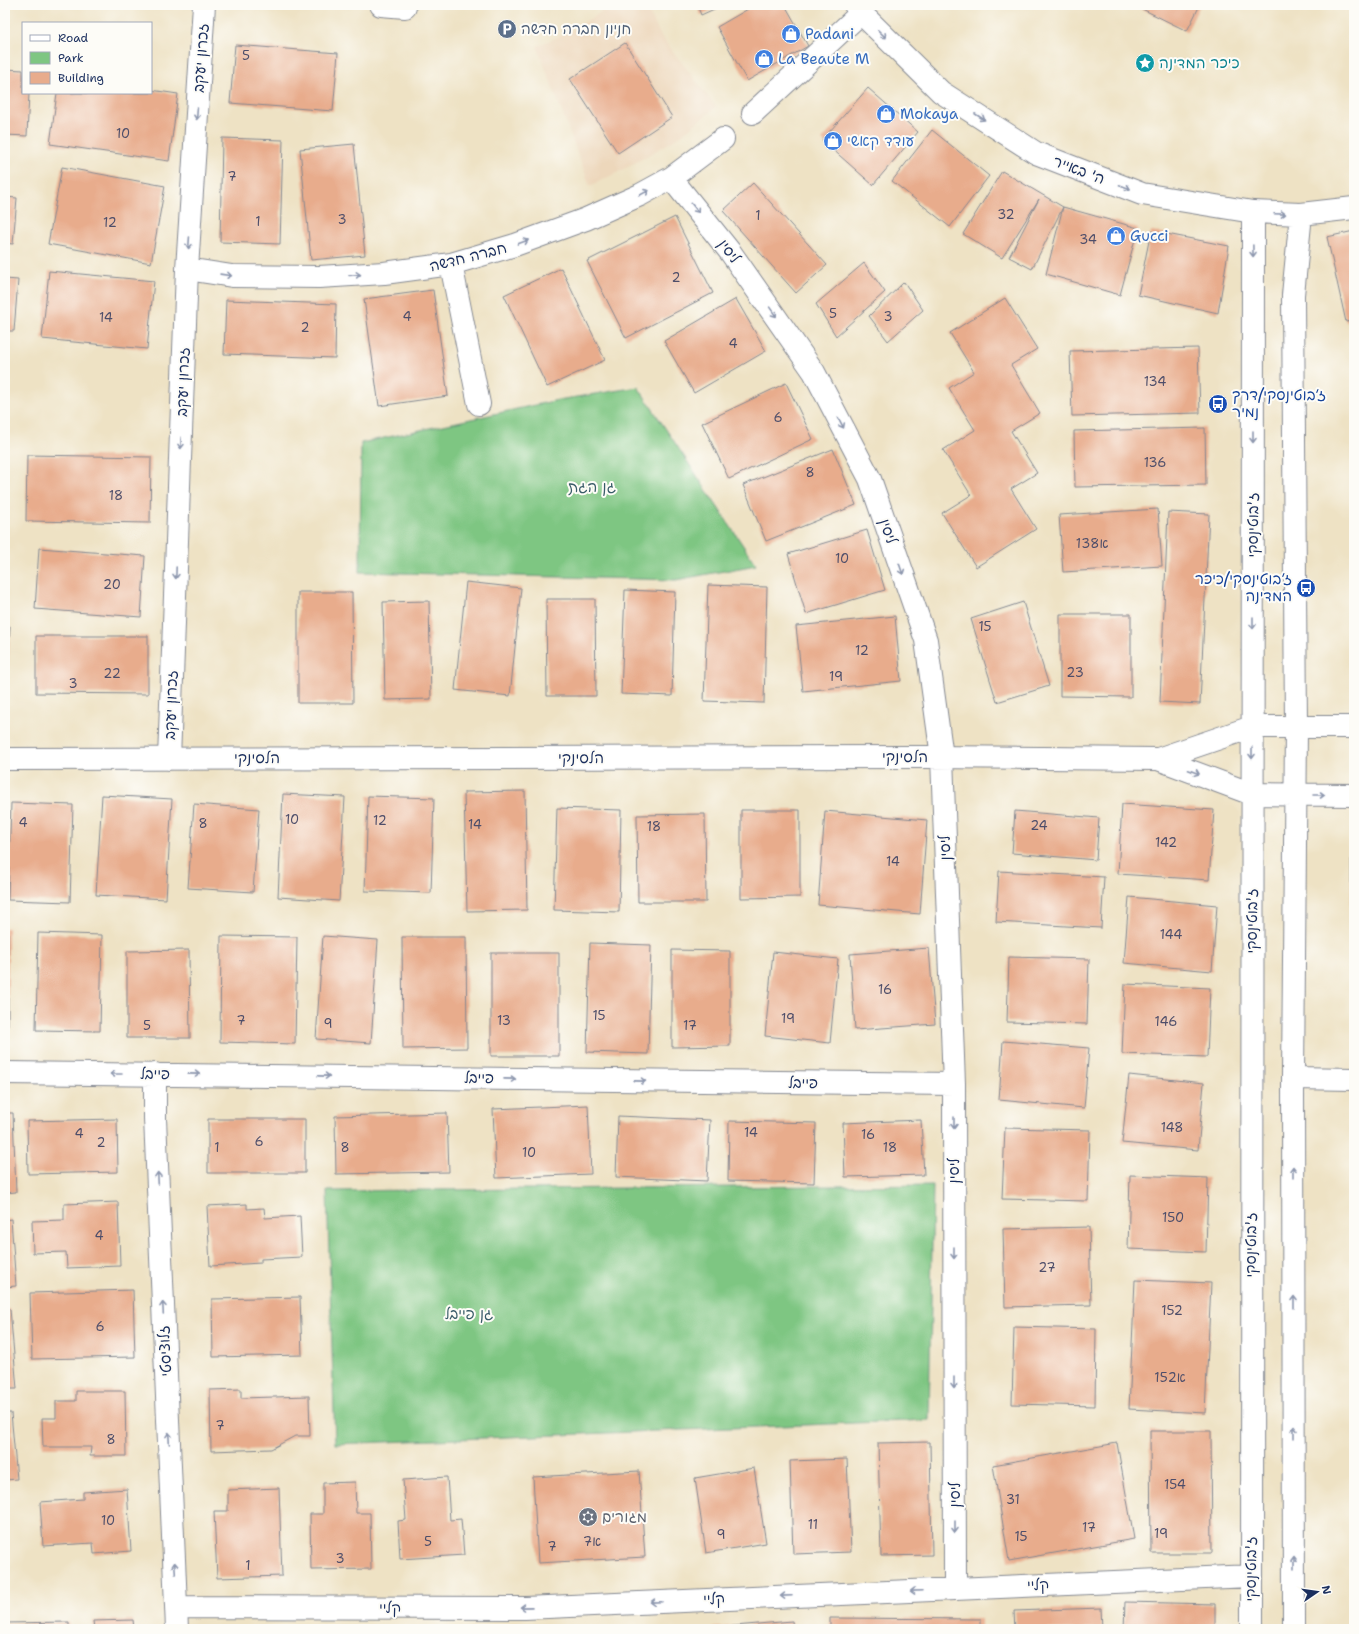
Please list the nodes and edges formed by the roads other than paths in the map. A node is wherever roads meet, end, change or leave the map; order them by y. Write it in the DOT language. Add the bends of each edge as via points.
graph roads {
  1 [pos="204,5"];
  2 [pos="381,5"];
  3 [pos="404,7"];
  4 [pos="858,9"];
  5 [pos="753,113"];
  6 [pos="723,139"];
  7 [pos="671,178"];
  8 [pos="1354,208"];
  9 [pos="1253,212"];
  10 [pos="1301,214"];
  11 [pos="451,264"];
  12 [pos="187,269"];
  13 [pos="479,404"];
  14 [pos="1252,727"];
  15 [pos="1296,727"];
  16 [pos="1354,727"];
  17 [pos="942,757"];
  18 [pos="169,758"];
  19 [pos="5,759"];
  20 [pos="1158,759"];
  21 [pos="1252,794"];
  22 [pos="1296,795"];
  23 [pos="1354,795"];
  24 [pos="5,1073"];
  25 [pos="155,1074"];
  26 [pos="1293,1078"];
  27 [pos="1354,1079"];
  28 [pos="954,1084"];
  29 [pos="1251,1576"];
  30 [pos="955,1589"];
  31 [pos="177,1607"];
  32 [pos="177,1629"];
  33 [pos="1252,1629"];
  34 [pos="1294,1629"];
  1 -- 12 [label="street, זכרון יעקב, one-way"];
  2 -- 3 [label="street"];
  4 -- 5 [label="street"];
  4 -- 9 [label="street, ה' באייר, one-way" via="941,92 1036,153 1142,194"];
  6 -- 7 [label="street, חברה חדשה"];
  11 -- 7 [label="street, חברה חדשה, one-way" via="515,245 586,219"];
  7 -- 17 [label="street, ליסין, one-way" via="731,253 814,372 870,479 926,640"];
  8 -- 10 [label="street, ה' באייר"];
  9 -- 10 [label="street, ה' באייר, one-way"];
  9 -- 14 [label="street, ז'בוטינסקי, one-way"];
  10 -- 15 [label="street" via="1293,295"];
  12 -- 11 [label="street, חברה חדשה, one-way" via="232,276 319,278"];
  11 -- 13 [label="street"];
  12 -- 18 [label="street, זכרון יעקב, one-way"];
  14 -- 15 [label="street, הלסינקי"];
  14 -- 20 [label="street, הלסינקי"];
  14 -- 21 [label="street, ז'בוטינסקי, one-way"];
  15 -- 16 [label="street, הלסינקי"];
  15 -- 22 [label="street"];
  17 -- 18 [label="street, הלסינקי"];
  17 -- 20 [label="street, הלסינקי"];
  17 -- 28 [label="street, ליסין"];
  18 -- 19 [label="street, הלסינקי"];
  20 -- 21 [label="street, הלסינקי, one-way"];
  21 -- 22 [label="street, הלסינקי"];
  21 -- 29 [label="street, ז'בוטינסקי"];
  22 -- 23 [label="street, הלסינקי, one-way"];
  22 -- 26 [label="street"];
  25 -- 24 [label="street, פייבל, one-way"];
  25 -- 28 [label="street, פייבל, one-way"];
  31 -- 25 [label="street, זלוציסטי, one-way"];
  26 -- 27 [label="street"];
  34 -- 26 [label="street, one-way"];
  28 -- 30 [label="street, ליסין, one-way"];
  29 -- 30 [label="street, קליי"];
  29 -- 33 [label="street, ז'בוטינסקי"];
  30 -- 31 [label="street, קליי, one-way" via="525,1608"];
  31 -- 32 [label="street, זלוציסטי"];
}
